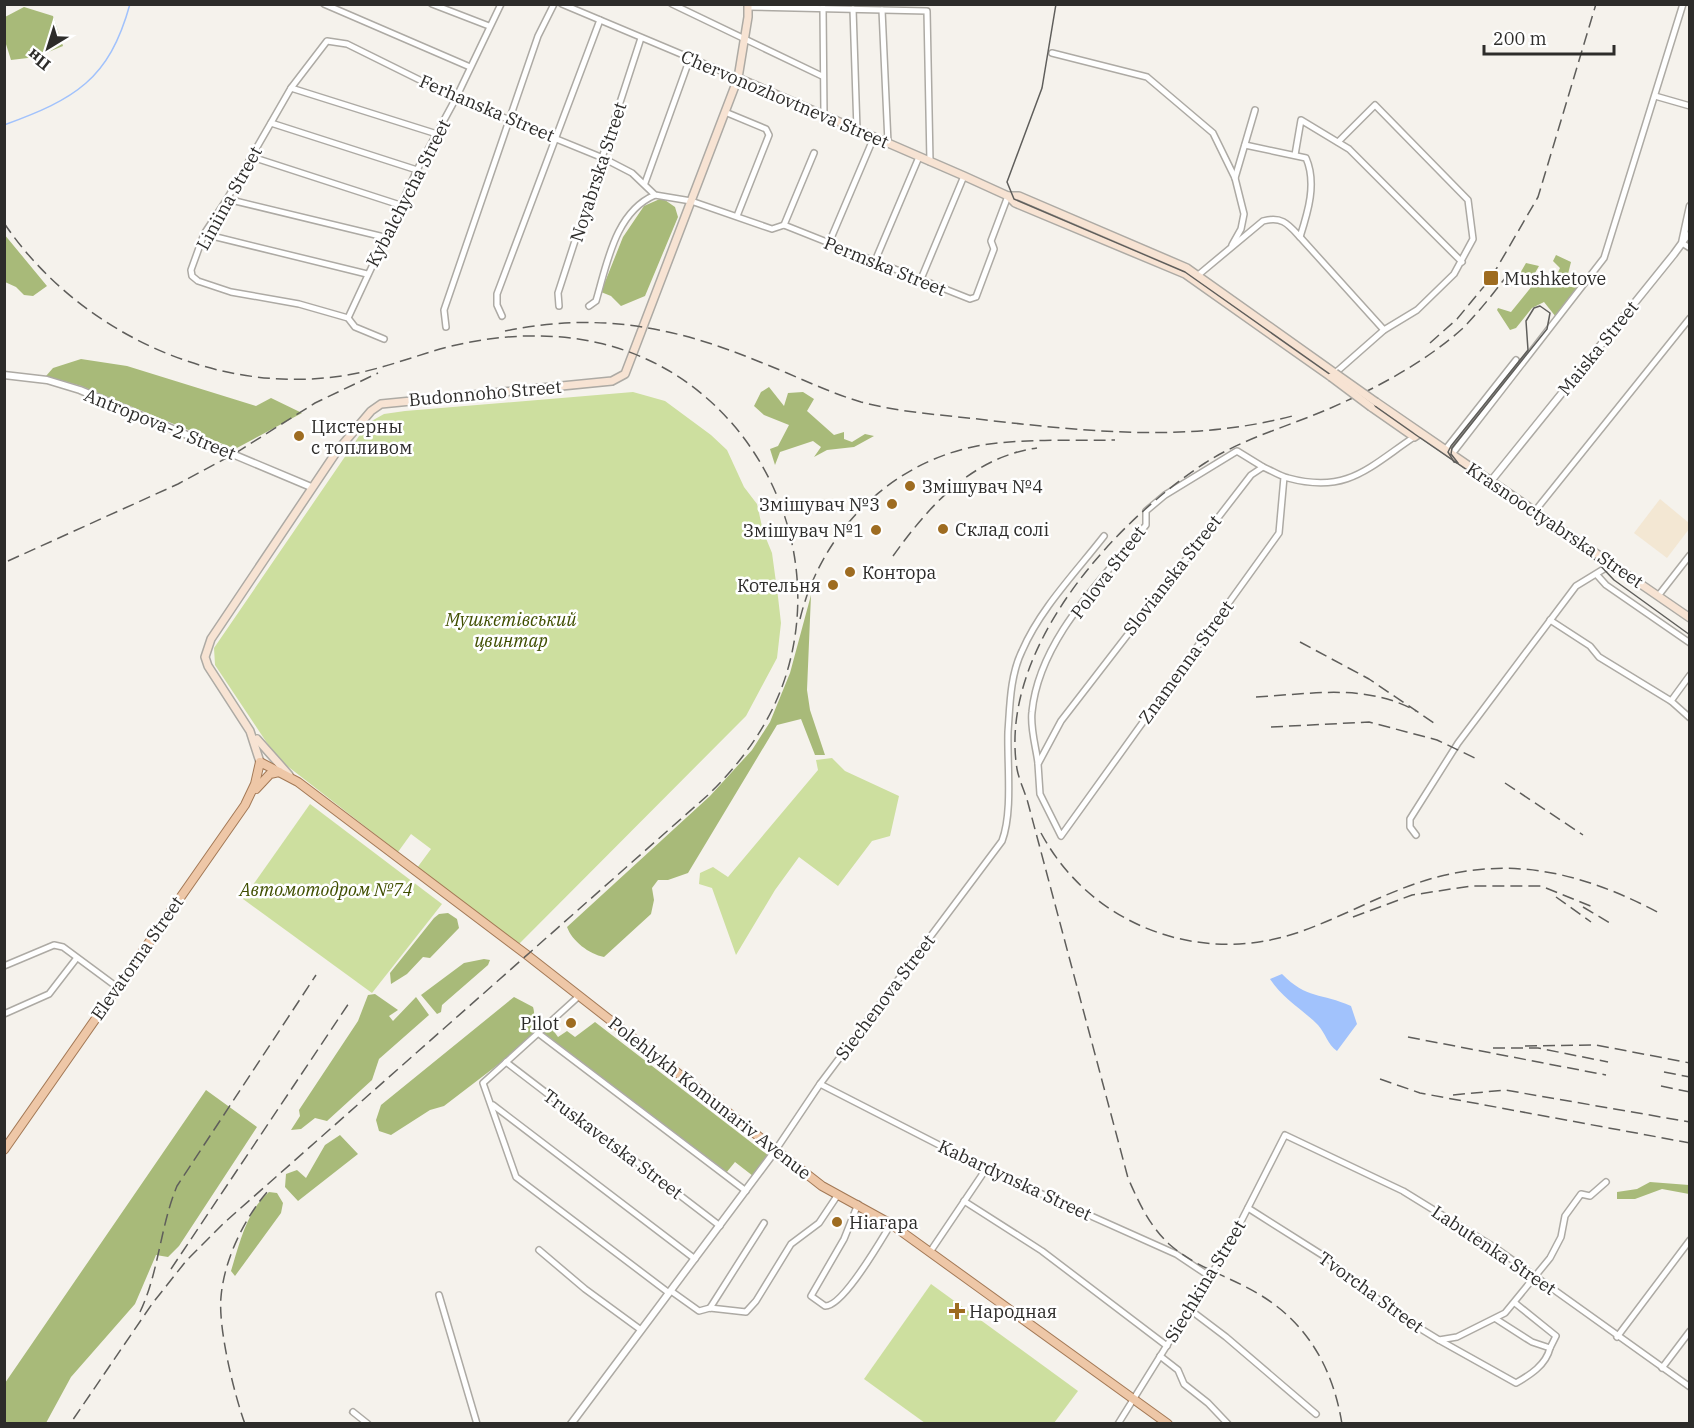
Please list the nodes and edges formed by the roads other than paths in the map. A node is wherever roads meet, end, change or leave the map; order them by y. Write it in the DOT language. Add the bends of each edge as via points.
graph roads {
  1 [pos="324,4"];
  2 [pos="432,4"];
  3 [pos="501,4"];
  4 [pos="554,4"];
  5 [pos="562,4"];
  6 [pos="672,4"];
  7 [pos="1683,4"];
  8 [pos="748,6"];
  9 [pos="823,8"];
  10 [pos="853,9"];
  11 [pos="882,10"];
  12 [pos="600,20"];
  13 [pos="489,26"];
  14 [pos="745,37"];
  15 [pos="641,38"];
  16 [pos="327,41"];
  17 [pos="1052,53"];
  18 [pos="690,58"];
  19 [pos="470,67"];
  20 [pos="822,76"];
  21 [pos="738,78"];
  22 [pos="291,88"];
  23 [pos="1655,96"];
  24 [pos="456,98"];
  25 [pos="1689,106"];
  26 [pos="1255,110"];
  27 [pos="725,112"];
  28 [pos="824,115"];
  29 [pos="511,119"];
  30 [pos="271,123"];
  31 [pos="857,130"];
  32 [pos="437,134"];
  33 [pos="556,137"];
  34 [pos="874,137"];
  35 [pos="1338,142"];
  36 [pos="888,143"];
  37 [pos="1245,145"];
  38 [pos="814,153"];
  39 [pos="1295,155"];
  40 [pos="252,157"];
  41 [pos="919,157"];
  42 [pos="603,158"];
  43 [pos="930,162"];
  44 [pos="417,170"];
  45 [pos="964,176"];
  46 [pos="1235,178"];
  47 [pos="645,183"];
  48 [pos="655,195"];
  49 [pos="1008,196"];
  50 [pos="228,199"];
  51 [pos="691,201"];
  52 [pos="400,205"];
  53 [pos="1689,206"];
  54 [pos="737,216"];
  55 [pos="784,225"];
  56 [pos="1689,233"];
  57 [pos="204,234"];
  58 [pos="384,237"];
  59 [pos="1300,237"];
  60 [pos="829,243"];
  61 [pos="1682,243"];
  62 [pos="1232,245"];
  63 [pos="1689,248"];
  64 [pos="875,261"];
  65 [pos="1462,262"];
  66 [pos="367,274"];
  67 [pos="1196,277"];
  68 [pos="921,279"];
  69 [pos="559,306"];
  70 [pos="589,306"];
  71 [pos="502,316"];
  72 [pos="348,318"];
  73 [pos="1689,318"];
  74 [pos="446,327"];
  75 [pos="1384,330"];
  76 [pos="384,339"];
  77 [pos="1516,360"];
  78 [pos="4,375"];
  79 [pos="1333,375"];
  80 [pos="1417,435"];
  81 [pos="1449,452"];
  82 [pos="1263,467"];
  83 [pos="1284,477"];
  84 [pos="1491,481"];
  85 [pos="311,487"];
  86 [pos="1535,511"];
  87 [pos="1104,536"];
  88 [pos="1689,555"];
  89 [pos="1612,564"];
  90 [pos="1597,575"];
  91 [pos="1658,596"];
  92 [pos="1689,618"];
  93 [pos="1550,620"];
  94 [pos="1689,643"];
  95 [pos="1689,675"];
  96 [pos="1671,701"];
  97 [pos="1689,718"];
  98 [pos="250,731"];
  99 [pos="260,762"];
  100 [pos="1038,764"];
  101 [pos="289,775"];
  102 [pos="252,795"];
  103 [pos="1416,835"];
  104 [pos="76,959"];
  105 [pos="4,966"];
  106 [pos="117,987"];
  107 [pos="579,996"];
  108 [pos="4,1014"];
  109 [pos="538,1033"];
  110 [pos="506,1062"];
  111 [pos="820,1084"];
  112 [pos="492,1104"];
  113 [pos="1285,1135"];
  114 [pos="4,1150"];
  115 [pos="775,1151"];
  116 [pos="986,1169"];
  117 [pos="1606,1182"];
  118 [pos="746,1191"];
  119 [pos="837,1196"];
  120 [pos="964,1201"];
  121 [pos="858,1204"];
  122 [pos="1248,1208"];
  123 [pos="764,1223"];
  124 [pos="891,1224"];
  125 [pos="720,1226"];
  126 [pos="1689,1240"];
  127 [pos="539,1250"];
  128 [pos="930,1252"];
  129 [pos="695,1259"];
  130 [pos="1209,1276"];
  131 [pos="1535,1276"];
  132 [pos="670,1292"];
  133 [pos="439,1294"];
  134 [pos="1515,1303"];
  135 [pos="710,1308"];
  136 [pos="1189,1309"];
  137 [pos="1496,1319"];
  138 [pos="641,1330"];
  139 [pos="1689,1331"];
  140 [pos="1617,1336"];
  141 [pos="1439,1340"];
  142 [pos="1167,1346"];
  143 [pos="1550,1348"];
  144 [pos="1160,1356"];
  145 [pos="1662,1368"];
  146 [pos="1689,1387"];
  147 [pos="1133,1399"];
  148 [pos="353,1412"];
  149 [pos="1316,1414"];
  150 [pos="368,1424"];
  151 [pos="477,1424"];
  152 [pos="571,1424"];
  153 [pos="1118,1424"];
  154 [pos="1168,1424"];
  155 [pos="1228,1424"];
  1 -- 19 [label="street"];
  2 -- 13 [label="street"];
  3 -- 13 [label="street, Kybalchycha Street"];
  4 -- 29 [label="street" via="538,36"];
  5 -- 12 [label="street, Chervonozhovtneva Street"];
  6 -- 14 [label="street"];
  7 -- 23 [label="street"];
  8 -- 9 [label="street"];
  8 -- 14 [label="main road, Budonnoho Street"];
  9 -- 10 [label="street"];
  9 -- 20 [label="street"];
  10 -- 11 [label="street"];
  10 -- 31 [label="street"];
  11 -- 36 [label="street"];
  11 -- 43 [label="street" via="927,12"];
  12 -- 15 [label="street, Chervonozhovtneva Street"];
  12 -- 33 [label="street"];
  13 -- 19 [label="street, Kybalchycha Street"];
  14 -- 20 [label="street"];
  14 -- 21 [label="main road, Budonnoho Street"];
  15 -- 18 [label="street, Chervonozhovtneva Street"];
  15 -- 42 [label="street, Noyabrska Street"];
  16 -- 22 [label="street, Liniina Street"];
  16 -- 24 [label="street, Ferhanska Street" via="347,44"];
  17 -- 46 [label="street" via="1147,77 1213,133"];
  18 -- 21 [label="street, Chervonozhovtneva Street"];
  18 -- 47 [label="street"];
  19 -- 24 [label="street, Kybalchycha Street"];
  20 -- 28 [label="street"];
  21 -- 27 [label="main road, Budonnoho Street"];
  21 -- 28 [label="main road, Chervonozhovtneva Street"];
  22 -- 30 [label="street, Liniina Street"];
  22 -- 32 [label="street"];
  23 -- 25 [label="street"];
  23 -- 81 [label="street" via="1604,258"];
  24 -- 29 [label="street, Ferhanska Street"];
  24 -- 32 [label="street, Kybalchycha Street"];
  26 -- 37 [label="street"];
  27 -- 51 [label="main road, Budonnoho Street"];
  27 -- 54 [label="street" via="766,129 770,135"];
  28 -- 31 [label="main road, Chervonozhovtneva Street"];
  29 -- 33 [label="street, Ferhanska Street"];
  29 -- 74 [label="street" via="444,310"];
  30 -- 40 [label="street, Liniina Street"];
  30 -- 44 [label="street"];
  31 -- 34 [label="main road, Chervonozhovtneva Street"];
  32 -- 44 [label="street, Kybalchycha Street"];
  33 -- 42 [label="street, Ferhanska Street"];
  33 -- 71 [label="street" via="498,294"];
  34 -- 36 [label="main road, Chervonozhovtneva Street"];
  34 -- 60 [label="street"];
  35 -- 39 [label="street" via="1301,120"];
  35 -- 65 [label="street"];
  35 -- 65 [label="street" via="1376,105 1468,200 1473,239"];
  36 -- 41 [label="main road, Chervonozhovtneva Street"];
  37 -- 39 [label="street"];
  37 -- 46 [label="street"];
  38 -- 55 [label="street"];
  39 -- 59 [label="street" via="1306,158 1310,168 1309,210"];
  40 -- 50 [label="street, Liniina Street"];
  40 -- 52 [label="street"];
  41 -- 43 [label="main road, Chervonozhovtneva Street"];
  41 -- 64 [label="street"];
  42 -- 47 [label="street, Ferhanska Street"];
  42 -- 69 [label="street, Noyabrska Street" via="558,293"];
  43 -- 45 [label="main road, Chervonozhovtneva Street"];
  44 -- 52 [label="street, Kybalchycha Street"];
  45 -- 49 [label="main road, Chervonozhovtneva Street"];
  45 -- 68 [label="street"];
  46 -- 62 [label="street" via="1244,214"];
  47 -- 48 [label="street, Ferhanska Street"];
  48 -- 51 [label="street"];
  48 -- 70 [label="street" via="647,198 621,226 596,301"];
  49 -- 67 [label="main road, Chervonozhovtneva Street" via="1015,203"];
  49 -- 68 [label="street, Permska Street" via="976,297 970,299"];
  50 -- 57 [label="street, Liniina Street"];
  50 -- 58 [label="street"];
  51 -- 54 [label="street, Permska Street"];
  51 -- 85 [label="main road, Budonnoho Street" via="634,355 621,377 381,404 347,438"];
  52 -- 58 [label="street, Kybalchycha Street"];
  53 -- 61 [label="street, Maiska Street"];
  54 -- 55 [label="street, Permska Street" via="772,229"];
  55 -- 60 [label="street, Permska Street"];
  56 -- 61 [label="street"];
  57 -- 66 [label="street"];
  57 -- 72 [label="street, Liniina Street" via="191,270 198,281"];
  58 -- 66 [label="street, Kybalchycha Street"];
  59 -- 62 [label="street" via="1285,221 1274,218 1263,221"];
  59 -- 75 [label="street"];
  60 -- 64 [label="street, Permska Street"];
  61 -- 63 [label="street"];
  61 -- 84 [label="street, Maiska Street"];
  62 -- 67 [label="street"];
  64 -- 68 [label="street, Permska Street"];
  65 -- 75 [label="street" via="1417,310"];
  66 -- 72 [label="street, Kybalchycha Street"];
  67 -- 79 [label="main road, Chervonozhovtneva Street"];
  72 -- 76 [label="street, Liniina Street" via="355,327"];
  73 -- 86 [label="street"];
  75 -- 79 [label="street"];
  77 -- 81 [label="street"];
  78 -- 85 [label="street, Antropova-2 Street" via="48,380 80,390"];
  79 -- 80 [label="main road, Chervonozhovtneva Street, bridge"];
  80 -- 81 [label="main road, Krasnooctyabrska Street"];
  80 -- 83 [label="street" via="1357,476 1338,483 1318,484"];
  81 -- 84 [label="main road, Krasnooctyabrska Street"];
  82 -- 83 [label="street"];
  82 -- 100 [label="street, Slovianska Street" via="1251,475 1186,556 1068,711"];
  82 -- 100 [label="street, Polova Street" via="1237,451 1146,511 1146,525 1073,616 1042,668 1032,713"];
  83 -- 100 [label="street, Znamenna Street" via="1279,533 1061,836 1040,794"];
  84 -- 86 [label="main road, Krasnooctyabrska Street"];
  85 -- 98 [label="main road, Budonnoho Street" via="206,648 208,666"];
  86 -- 89 [label="main road, Krasnooctyabrska Street"];
  87 -- 111 [label="street, Siechenova Street" via="1034,628 1015,669 1008,732 1007,821 1002,841"];
  88 -- 91 [label="street"];
  89 -- 90 [label="street"];
  89 -- 91 [label="main road, Krasnooctyabrska Street"];
  90 -- 93 [label="street" via="1576,586"];
  90 -- 94 [label="street"];
  91 -- 92 [label="main road, Krasnooctyabrska Street"];
  93 -- 96 [label="street" via="1590,646 1599,657"];
  93 -- 103 [label="street" via="1458,743 1421,801 1409,823"];
  95 -- 96 [label="street"];
  96 -- 97 [label="street"];
  98 -- 99 [label="main road, Budonnoho Street"];
  98 -- 101 [label="main road"];
  99 -- 101 [label="main road, Polehlykh Komunariv Avenue"];
  99 -- 102 [label="main road, Elevatorna Street"];
  101 -- 102 [label="main road" via="270,774"];
  101 -- 107 [label="main road, Polehlykh Komunariv Avenue"];
  102 -- 106 [label="main road, Elevatorna Street"];
  104 -- 105 [label="street" via="63,947 54,945"];
  104 -- 106 [label="street"];
  104 -- 108 [label="street" via="49,994"];
  106 -- 114 [label="main road, Elevatorna Street"];
  107 -- 109 [label="street"];
  107 -- 115 [label="main road, Polehlykh Komunariv Avenue"];
  109 -- 110 [label="street"];
  109 -- 118 [label="street"];
  110 -- 112 [label="street" via="483,1083"];
  110 -- 125 [label="street, Truskavetska Street"];
  111 -- 115 [label="street, Siechenova Street"];
  111 -- 116 [label="street, Kabardynska Street"];
  112 -- 129 [label="street"];
  112 -- 132 [label="street" via="516,1177"];
  113 -- 122 [label="street, Siechkina Street"];
  113 -- 131 [label="street, Labutenka Street" via="1403,1191"];
  115 -- 118 [label="street, Siechenova Street"];
  115 -- 119 [label="main road, Polehlykh Komunariv Avenue"];
  116 -- 120 [label="street"];
  116 -- 130 [label="street, Kabardynska Street" via="1176,1254"];
  117 -- 131 [label="street, Tvorcha Street" via="1590,1196 1581,1194 1565,1216 1555,1250"];
  118 -- 125 [label="street, Siechenova Street"];
  119 -- 121 [label="main road, Polehlykh Komunariv Avenue"];
  119 -- 135 [label="street" via="819,1223 791,1244 746,1312"];
  120 -- 128 [label="street"];
  120 -- 142 [label="street" via="1042,1251"];
  121 -- 124 [label="main road, Polehlykh Komunariv Avenue"];
  121 -- 124 [label="street" via="844,1239 811,1296 825,1306 833,1304 852,1283"];
  122 -- 130 [label="street, Siechkina Street"];
  122 -- 141 [label="street, Tvorcha Street" via="1327,1258 1395,1313"];
  123 -- 135 [label="street"];
  124 -- 128 [label="main road, Polehlykh Komunariv Avenue"];
  125 -- 129 [label="street, Siechenova Street"];
  126 -- 140 [label="street"];
  127 -- 138 [label="street"];
  128 -- 147 [label="main road, Polehlykh Komunariv Avenue"];
  129 -- 132 [label="street, Siechenova Street"];
  130 -- 136 [label="street, Siechkina Street"];
  131 -- 134 [label="street, Tvorcha Street"];
  131 -- 140 [label="street, Labutenka Street"];
  132 -- 135 [label="street" via="699,1311"];
  132 -- 138 [label="street, Siechenova Street"];
  133 -- 151 [label="street"];
  134 -- 137 [label="street, Tvorcha Street"];
  134 -- 143 [label="street" via="1556,1336"];
  136 -- 142 [label="street, Siechkina Street"];
  136 -- 149 [label="street"];
  137 -- 141 [label="street, Tvorcha Street" via="1457,1337"];
  137 -- 143 [label="street" via="1532,1342"];
  138 -- 152 [label="street, Siechenova Street"];
  139 -- 145 [label="street"];
  140 -- 145 [label="street, Labutenka Street"];
  141 -- 143 [label="street" via="1516,1383 1532,1374 1548,1357"];
  142 -- 144 [label="street, Siechkina Street"];
  144 -- 147 [label="street, Siechkina Street"];
  144 -- 155 [label="street"];
  145 -- 146 [label="street, Labutenka Street"];
  147 -- 153 [label="street, Siechkina Street"];
  147 -- 154 [label="main road, Polehlykh Komunariv Avenue"];
  148 -- 150 [label="street"];
}
